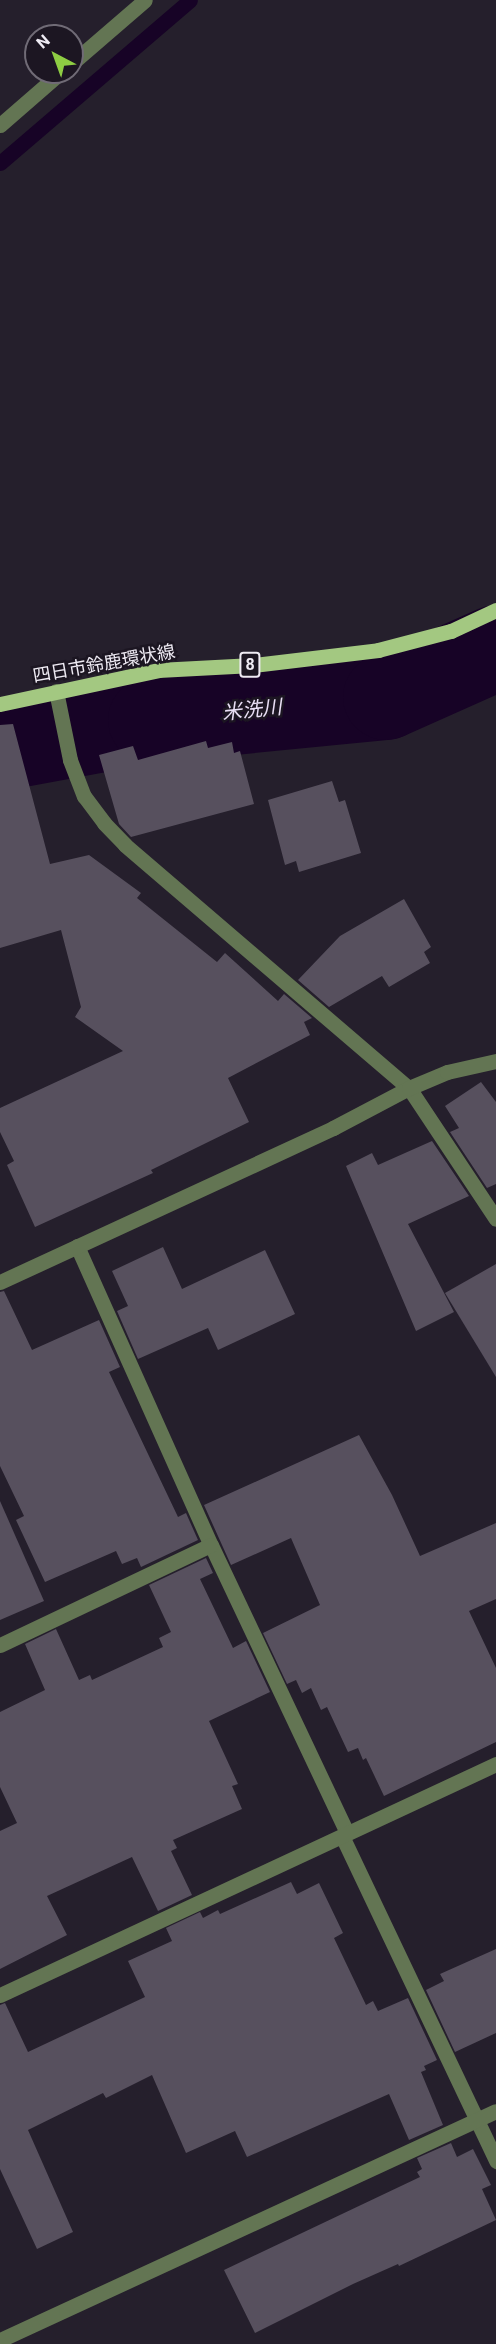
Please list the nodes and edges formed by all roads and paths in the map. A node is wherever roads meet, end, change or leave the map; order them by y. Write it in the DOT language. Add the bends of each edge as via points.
graph roads {
  1 [pos="145,0"];
  2 [pos="84,53"];
  3 [pos="48,84"];
  4 [pos="0,125"];
  5 [pos="496,610"];
  6 [pos="56,691"];
  7 [pos="0,704"];
  8 [pos="496,1061"];
  9 [pos="409,1088"];
  10 [pos="496,1219"];
  11 [pos="77,1246"];
  12 [pos="0,1282"];
  13 [pos="212,1545"];
  14 [pos="0,1645"];
  15 [pos="496,1764"];
  16 [pos="344,1835"];
  17 [pos="0,1995"];
  18 [pos="496,2111"];
  19 [pos="476,2120"];
  20 [pos="496,2162"];
  21 [pos="0,2340"];
  1 -- 2 [label="street"];
  3 -- 4 [label="street"];
  5 -- 6 [label="main road, 四日市鈴鹿環状線 / 8" via="451,630 378,650 158,670"];
  6 -- 7 [label="main road, 四日市鈴鹿環状線 / 8"];
  6 -- 9 [label="street" via="70,760 84,796 104,823"];
  8 -- 9 [label="street" via="447,1072"];
  9 -- 10 [label="street"];
  9 -- 11 [label="street" via="333,1128"];
  11 -- 12 [label="street"];
  11 -- 13 [label="street"];
  13 -- 14 [label="street"];
  13 -- 16 [label="street"];
  15 -- 16 [label="street"];
  16 -- 17 [label="street"];
  16 -- 19 [label="street"];
  18 -- 19 [label="street"];
  19 -- 20 [label="street"];
  19 -- 21 [label="street"];
}
